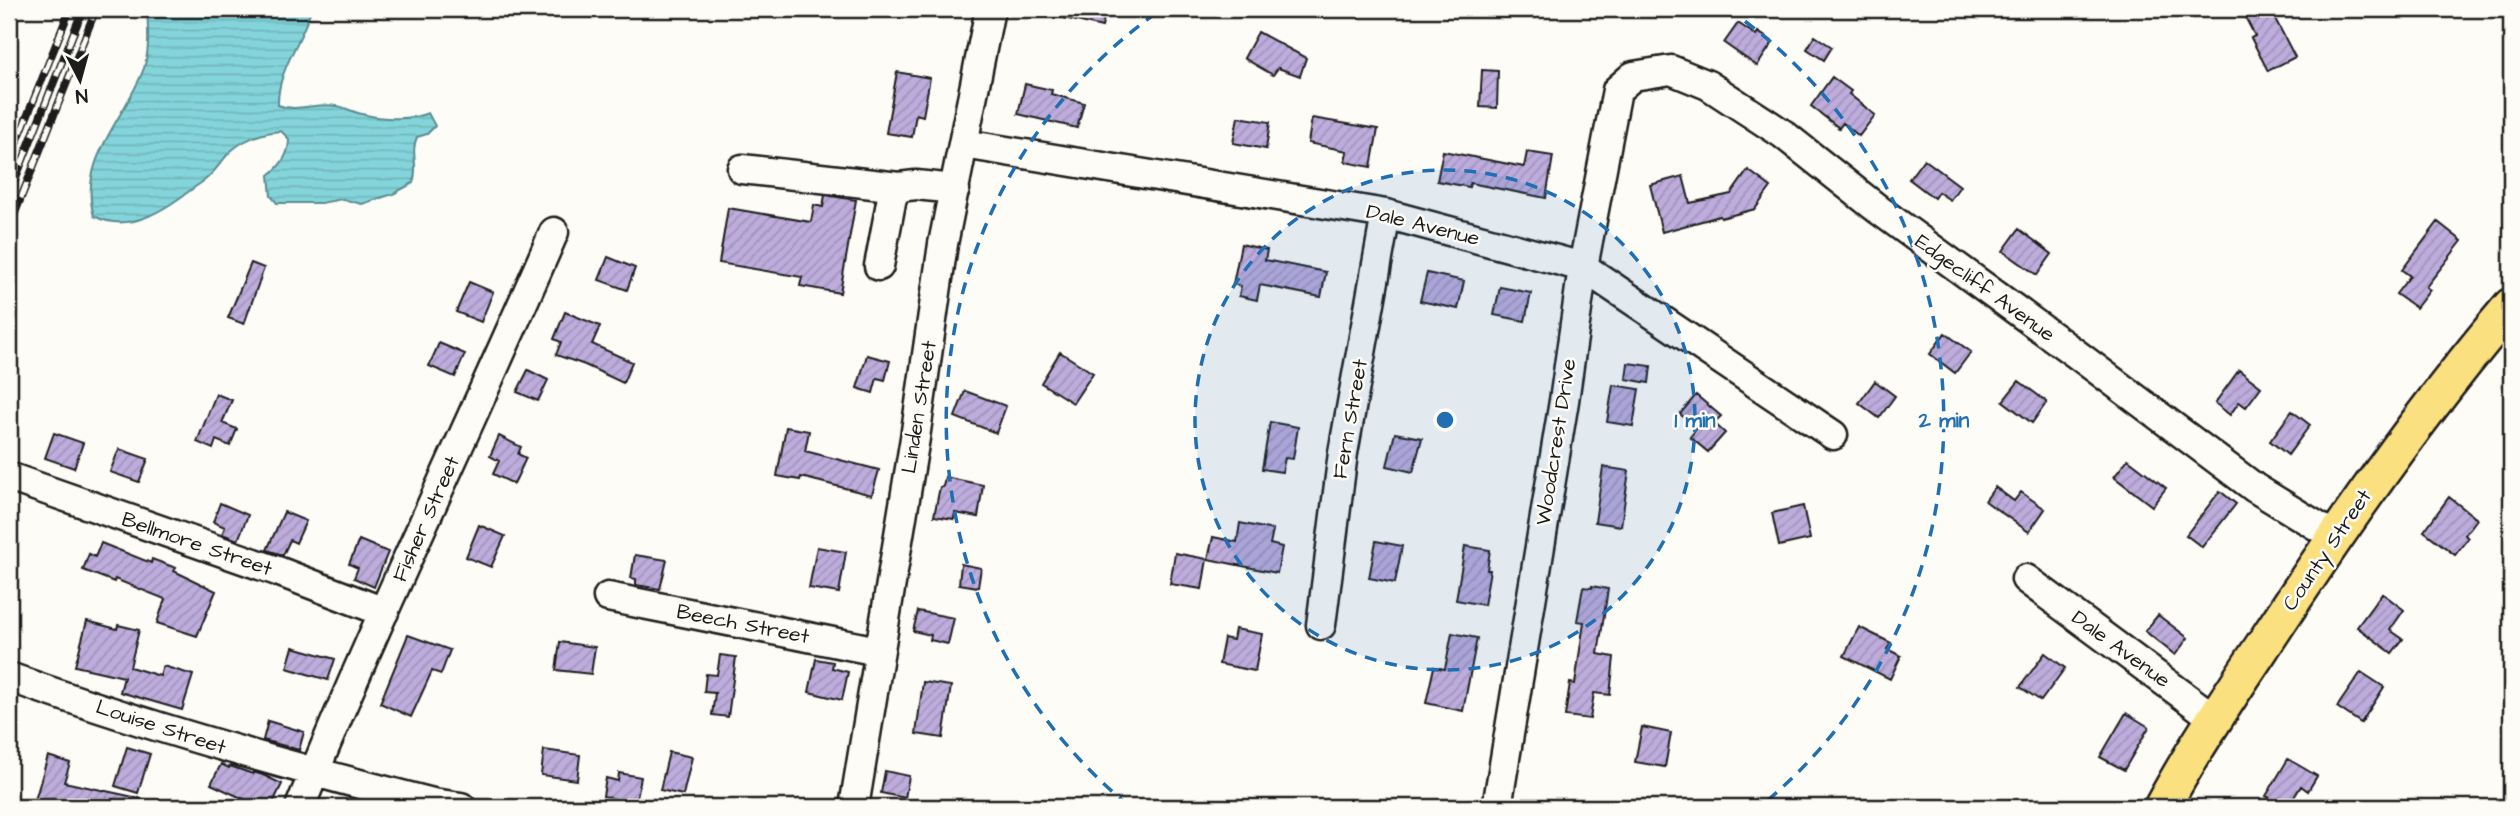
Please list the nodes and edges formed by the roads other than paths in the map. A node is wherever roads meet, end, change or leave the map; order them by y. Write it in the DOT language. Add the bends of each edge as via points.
graph roads {
  1 [pos="990,9"];
  2 [pos="1627,81"];
  3 [pos="964,144"];
  4 [pos="742,169"];
  5 [pos="900,187"];
  6 [pos="955,189"];
  7 [pos="1386,214"];
  8 [pos="554,232"];
  9 [pos="879,266"];
  10 [pos="1583,267"];
  11 [pos="2511,306"];
  12 [pos="1833,435"];
  13 [pos="9,477"];
  14 [pos="2335,537"];
  15 [pos="2026,579"];
  16 [pos="608,597"];
  17 [pos="384,612"];
  18 [pos="1321,625"];
  19 [pos="878,651"];
  20 [pos="12,685"];
  21 [pos="2215,719"];
  22 [pos="314,773"];
  23 [pos="300,807"];
  24 [pos="461,807"];
  25 [pos="854,807"];
  26 [pos="1497,807"];
  27 [pos="2162,807"];
  1 -- 3 [label="street, Linden Street"];
  2 -- 10 [label="street, Woodcrest Drive" via="1618,89"];
  2 -- 14 [label="street, Edgecliff Avenue" via="1671,70 1707,85 1783,134 1879,211 2255,488"];
  3 -- 6 [label="street, Linden Street"];
  3 -- 7 [label="street, Dale Avenue"];
  4 -- 5 [label="street"];
  5 -- 6 [label="street"];
  5 -- 9 [label="street" via="892,197"];
  6 -- 19 [label="street, Linden Street"];
  7 -- 10 [label="street, Dale Avenue"];
  7 -- 18 [label="street, Fern Street" via="1343,453"];
  8 -- 17 [label="street, Fisher Street"];
  10 -- 12 [label="street, Dale Avenue"];
  10 -- 26 [label="street, Woodcrest Drive"];
  11 -- 14 [label="main road, County Street"];
  13 -- 17 [label="street, Bellmore Street"];
  14 -- 21 [label="main road, County Street"];
  15 -- 21 [label="street, Dale Avenue"];
  16 -- 19 [label="street, Beech Street"];
  17 -- 22 [label="street, Fisher Street"];
  19 -- 25 [label="street, Linden Street"];
  20 -- 22 [label="street, Louise Street"];
  21 -- 27 [label="main road, County Street"];
  22 -- 23 [label="street, Fisher Street"];
  22 -- 24 [label="street, Louise Street"];
}
